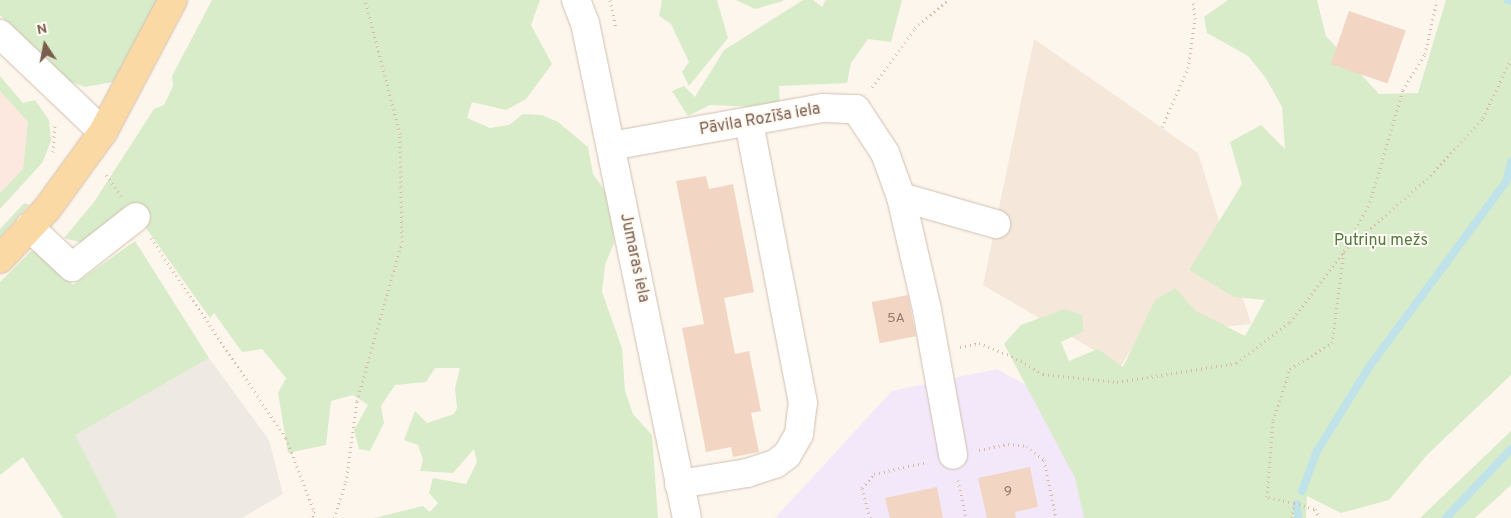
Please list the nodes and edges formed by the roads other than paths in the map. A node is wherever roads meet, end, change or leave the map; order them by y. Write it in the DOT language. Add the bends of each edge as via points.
graph roads {
  1 [pos="173,0"];
  2 [pos="576,0"];
  3 [pos="0,34"];
  4 [pos="749,123"];
  5 [pos="103,132"];
  6 [pos="611,146"];
  7 [pos="901,197"];
  8 [pos="136,217"];
  9 [pos="996,224"];
  10 [pos="29,227"];
  11 [pos="0,259"];
  12 [pos="953,455"];
  13 [pos="680,484"];
  14 [pos="688,518"];
  1 -- 5 [label="main road"];
  2 -- 6 [label="street, Jumaras iela" via="585,23"];
  3 -- 5 [label="street"];
  4 -- 6 [label="street, Pāvila Rozīša iela"];
  4 -- 7 [label="street, Pāvila Rozīša iela" via="823,108 856,110 885,153"];
  4 -- 13 [label="street" via="803,403 799,434 787,455 775,464 747,473"];
  5 -- 10 [label="main road" via="47,209"];
  6 -- 13 [label="street, Jumaras iela"];
  7 -- 9 [label="street"];
  7 -- 12 [label="street" via="927,310"];
  8 -- 10 [label="street" via="72,267"];
  10 -- 11 [label="main road"];
  13 -- 14 [label="street, Jumaras iela"];
}
